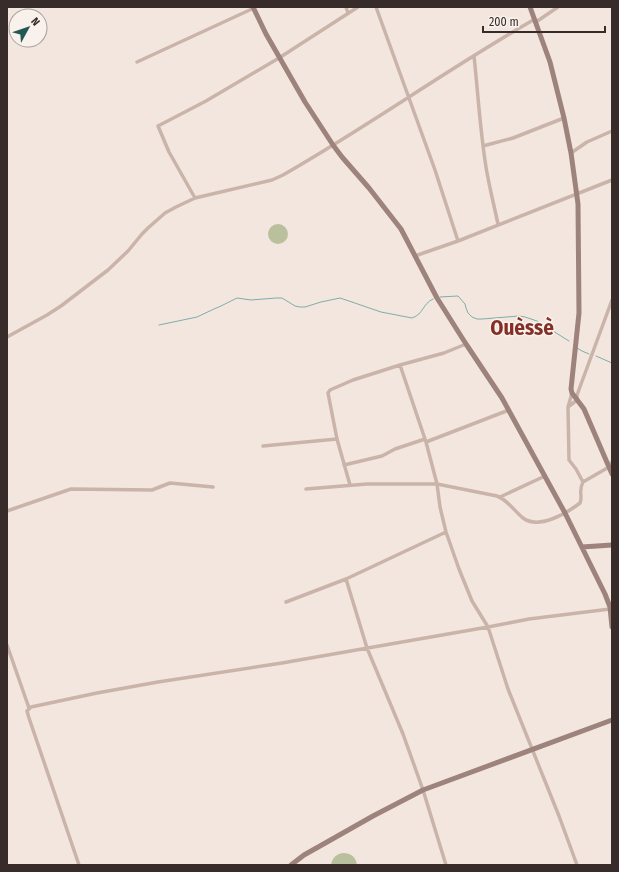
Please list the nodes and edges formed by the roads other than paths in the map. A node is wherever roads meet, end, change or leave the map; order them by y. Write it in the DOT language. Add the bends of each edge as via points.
graph roads {
  1 [pos="254,7"];
  2 [pos="346,7"];
  3 [pos="358,7"];
  4 [pos="376,7"];
  5 [pos="530,7"];
  6 [pos="558,7"];
  7 [pos="348,13"];
  8 [pos="536,20"];
  9 [pos="474,56"];
  10 [pos="279,58"];
  11 [pos="137,62"];
  12 [pos="409,97"];
  13 [pos="564,118"];
  14 [pos="612,131"];
  15 [pos="333,145"];
  16 [pos="483,146"];
  17 [pos="571,153"];
  18 [pos="612,180"];
  19 [pos="577,194"];
  20 [pos="195,198"];
  21 [pos="498,224"];
  22 [pos="458,241"];
  23 [pos="415,256"];
  24 [pos="612,300"];
  25 [pos="7,337"];
  26 [pos="466,344"];
  27 [pos="400,364"];
  28 [pos="572,393"];
  29 [pos="577,400"];
  30 [pos="568,407"];
  31 [pos="509,410"];
  32 [pos="337,439"];
  33 [pos="425,441"];
  34 [pos="263,446"];
  35 [pos="344,465"];
  36 [pos="611,465"];
  37 [pos="612,474"];
  38 [pos="545,476"];
  39 [pos="583,482"];
  40 [pos="437,484"];
  41 [pos="350,485"];
  42 [pos="213,487"];
  43 [pos="306,489"];
  44 [pos="500,497"];
  45 [pos="7,511"];
  46 [pos="565,513"];
  47 [pos="446,532"];
  48 [pos="612,545"];
  49 [pos="582,547"];
  50 [pos="346,579"];
  51 [pos="286,602"];
  52 [pos="611,608"];
  53 [pos="488,627"];
  54 [pos="612,627"];
  55 [pos="7,645"];
  56 [pos="367,648"];
  57 [pos="29,708"];
  58 [pos="612,720"];
  59 [pos="532,749"];
  60 [pos="423,790"];
  61 [pos="79,865"];
  62 [pos="290,865"];
  63 [pos="446,865"];
  64 [pos="577,865"];
  1 -- 10 [label="street"];
  1 -- 11 [label="street"];
  2 -- 7 [label="street"];
  3 -- 7 [label="street"];
  4 -- 12 [label="street"];
  5 -- 8 [label="street"];
  6 -- 8 [label="street"];
  7 -- 10 [label="street"];
  8 -- 9 [label="street"];
  8 -- 13 [label="street"];
  9 -- 12 [label="street"];
  9 -- 16 [label="street"];
  10 -- 15 [label="street"];
  10 -- 20 [label="street" via="158,126 169,152"];
  12 -- 15 [label="street"];
  12 -- 22 [label="street"];
  13 -- 16 [label="street" via="513,138"];
  13 -- 17 [label="street"];
  14 -- 17 [label="street" via="587,142"];
  15 -- 20 [label="street" via="277,178"];
  15 -- 23 [label="street" via="393,219"];
  16 -- 21 [label="street"];
  17 -- 19 [label="street"];
  18 -- 19 [label="street"];
  19 -- 21 [label="street"];
  19 -- 28 [label="street" via="579,313"];
  20 -- 25 [label="street" via="155,221 115,264 61,306"];
  21 -- 22 [label="street"];
  22 -- 23 [label="street"];
  23 -- 26 [label="street" via="437,298"];
  24 -- 29 [label="street"];
  26 -- 27 [label="street" via="444,353"];
  26 -- 31 [label="street"];
  27 -- 32 [label="street" via="330,390 328,393"];
  27 -- 33 [label="street"];
  28 -- 29 [label="street"];
  28 -- 30 [label="street"];
  29 -- 30 [label="street"];
  29 -- 36 [label="street" via="584,409"];
  30 -- 39 [label="street" via="569,460"];
  31 -- 33 [label="street"];
  31 -- 38 [label="street"];
  32 -- 34 [label="street"];
  32 -- 35 [label="street"];
  33 -- 35 [label="street" via="395,449 382,456"];
  33 -- 40 [label="street"];
  35 -- 41 [label="street"];
  36 -- 37 [label="street"];
  36 -- 39 [label="street"];
  38 -- 44 [label="street"];
  38 -- 46 [label="street"];
  39 -- 46 [label="street" via="581,502"];
  40 -- 41 [label="street"];
  40 -- 44 [label="street"];
  40 -- 47 [label="street"];
  41 -- 43 [label="street"];
  42 -- 45 [label="street" via="170,483 152,490 71,489"];
  44 -- 46 [label="street" via="523,519 531,522 549,520"];
  46 -- 49 [label="street"];
  47 -- 50 [label="street"];
  47 -- 53 [label="street" via="472,601"];
  48 -- 49 [label="street"];
  49 -- 52 [label="street"];
  50 -- 51 [label="street"];
  50 -- 56 [label="street"];
  52 -- 53 [label="street"];
  52 -- 54 [label="street"];
  53 -- 56 [label="street"];
  53 -- 59 [label="street" via="508,689"];
  55 -- 57 [label="street"];
  56 -- 57 [label="street" via="158,682"];
  56 -- 60 [label="street"];
  57 -- 61 [label="street" via="29,718"];
  58 -- 59 [label="street"];
  59 -- 60 [label="street"];
  59 -- 64 [label="street"];
  60 -- 62 [label="street"];
  60 -- 63 [label="street"];
}
